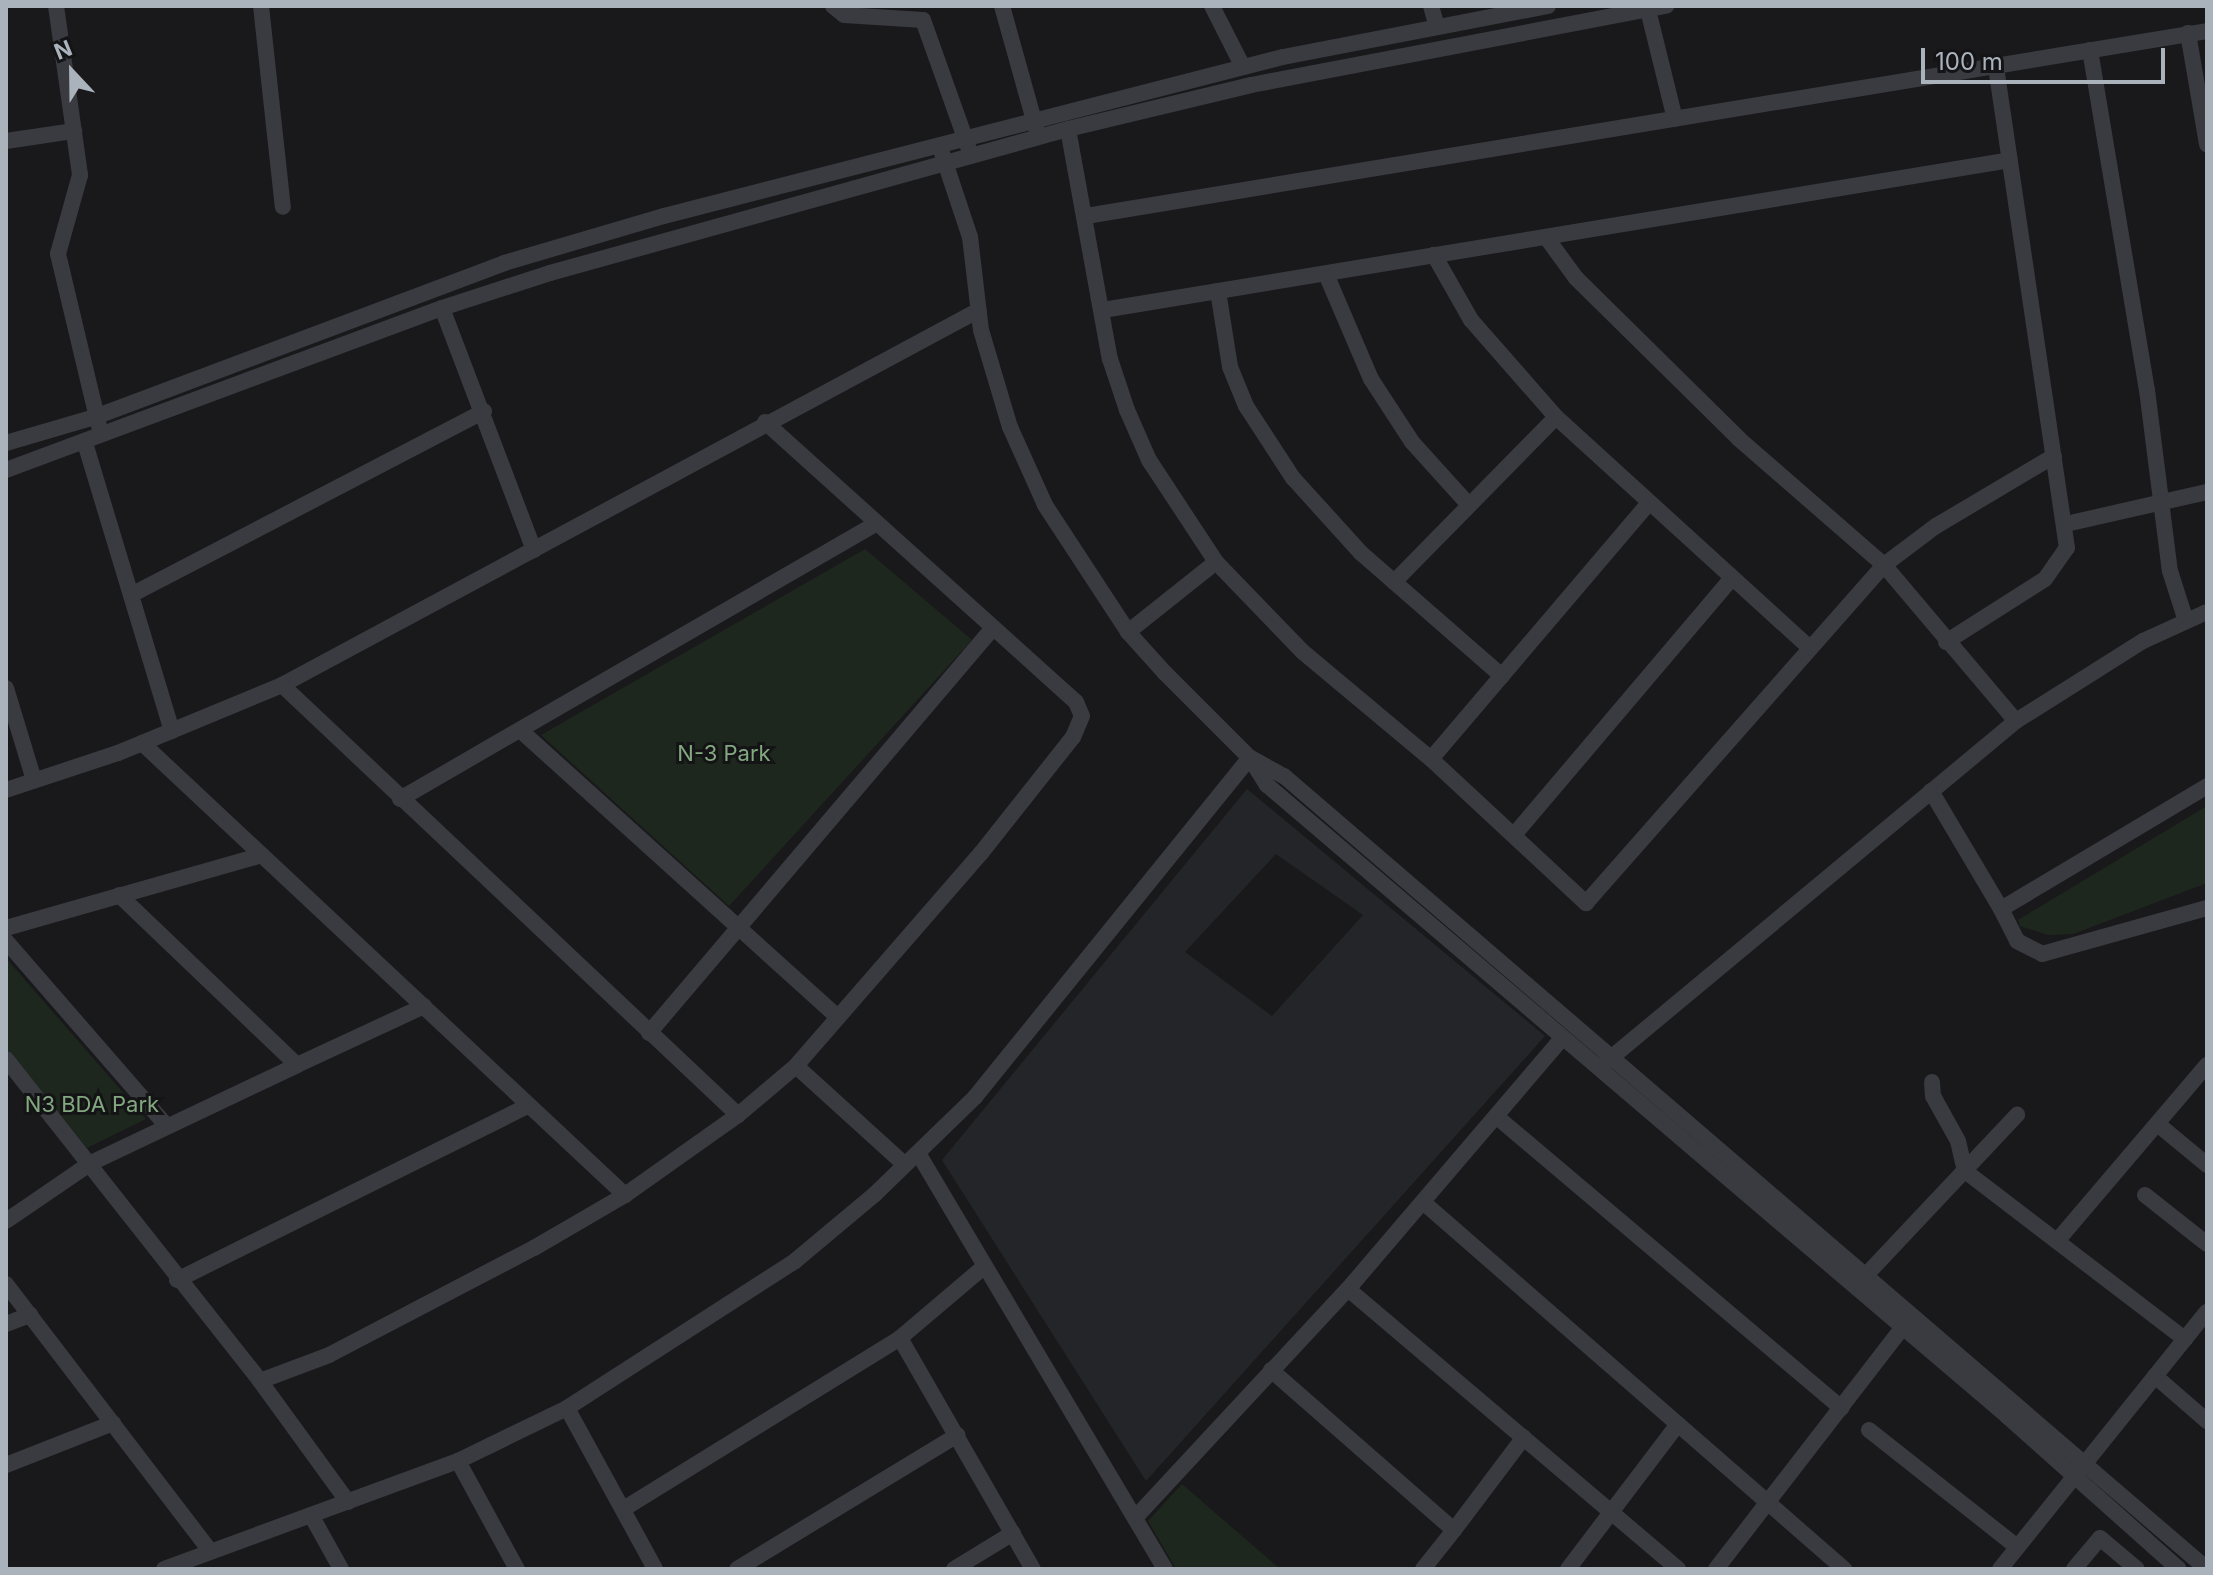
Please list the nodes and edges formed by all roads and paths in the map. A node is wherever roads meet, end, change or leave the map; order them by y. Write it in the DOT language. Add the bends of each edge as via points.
graph roads {
  1 [pos="56,6"];
  2 [pos="261,6"];
  3 [pos="833,6"];
  4 [pos="1002,6"];
  5 [pos="1212,6"];
  6 [pos="1431,6"];
  7 [pos="1548,6"];
  8 [pos="1667,6"];
  9 [pos="1648,10"];
  10 [pos="1490,17"];
  11 [pos="1437,27"];
  12 [pos="2207,31"];
  13 [pos="2188,33"];
  14 [pos="1493,37"];
  15 [pos="2090,50"];
  16 [pos="1996,65"];
  17 [pos="1243,67"];
  18 [pos="1675,119"];
  19 [pos="1035,121"];
  20 [pos="1068,129"];
  21 [pos="74,131"];
  22 [pos="967,140"];
  23 [pos="1040,140"];
  24 [pos="6,141"];
  25 [pos="2207,144"];
  26 [pos="940,147"];
  27 [pos="972,158"];
  28 [pos="2010,160"];
  29 [pos="948,165"];
  30 [pos="283,207"];
  31 [pos="1086,216"];
  32 [pos="1546,237"];
  33 [pos="1434,255"];
  34 [pos="1326,274"];
  35 [pos="1218,291"];
  36 [pos="442,308"];
  37 [pos="979,310"];
  38 [pos="1103,310"];
  39 [pos="484,411"];
  40 [pos="95,417"];
  41 [pos="1556,417"];
  42 [pos="765,422"];
  43 [pos="103,437"];
  44 [pos="6,443"];
  45 [pos="85,443"];
  46 [pos="2054,456"];
  47 [pos="6,470"];
  48 [pos="2207,492"];
  49 [pos="1648,504"];
  50 [pos="1469,505"];
  51 [pos="2160,506"];
  52 [pos="877,523"];
  53 [pos="2066,524"];
  54 [pos="534,550"];
  55 [pos="1216,562"];
  56 [pos="1884,565"];
  57 [pos="1731,579"];
  58 [pos="1394,582"];
  59 [pos="131,595"];
  60 [pos="2207,612"];
  61 [pos="2186,621"];
  62 [pos="993,628"];
  63 [pos="1128,632"];
  64 [pos="1946,642"];
  65 [pos="1810,648"];
  66 [pos="1502,676"];
  67 [pos="282,685"];
  68 [pos="6,688"];
  69 [pos="2016,721"];
  70 [pos="520,730"];
  71 [pos="172,731"];
  72 [pos="142,743"];
  73 [pos="1250,758"];
  74 [pos="1431,759"];
  75 [pos="34,780"];
  76 [pos="2207,786"];
  77 [pos="6,790"];
  78 [pos="1931,791"];
  79 [pos="400,799"];
  80 [pos="1514,835"];
  81 [pos="262,855"];
  82 [pos="119,895"];
  83 [pos="2207,908"];
  84 [pos="2001,909"];
  85 [pos="6,928"];
  86 [pos="739,931"];
  87 [pos="6,941"];
  88 [pos="424,1006"];
  89 [pos="838,1017"];
  90 [pos="649,1033"];
  91 [pos="1562,1038"];
  92 [pos="6,1059"];
  93 [pos="1606,1062"];
  94 [pos="297,1065"];
  95 [pos="2207,1065"];
  96 [pos="796,1066"];
  97 [pos="1932,1082"];
  98 [pos="528,1106"];
  99 [pos="738,1115"];
  100 [pos="2017,1115"];
  101 [pos="1497,1117"];
  102 [pos="167,1126"];
  103 [pos="2160,1126"];
  104 [pos="911,1159"];
  105 [pos="91,1163"];
  106 [pos="2207,1165"];
  107 [pos="1965,1171"];
  108 [pos="625,1195"];
  109 [pos="2145,1195"];
  110 [pos="1423,1202"];
  111 [pos="6,1221"];
  112 [pos="2057,1241"];
  113 [pos="2207,1244"];
  114 [pos="985,1266"];
  115 [pos="1867,1274"];
  116 [pos="177,1280"];
  117 [pos="6,1284"];
  118 [pos="1348,1289"];
  119 [pos="2207,1312"];
  120 [pos="30,1315"];
  121 [pos="6,1324"];
  122 [pos="1902,1328"];
  123 [pos="900,1338"];
  124 [pos="2185,1339"];
  125 [pos="1271,1370"];
  126 [pos="2155,1376"];
  127 [pos="260,1381"];
  128 [pos="567,1408"];
  129 [pos="1841,1408"];
  130 [pos="2207,1421"];
  131 [pos="113,1423"];
  132 [pos="1678,1424"];
  133 [pos="1869,1430"];
  134 [pos="957,1435"];
  135 [pos="1524,1437"];
  136 [pos="2085,1460"];
  137 [pos="458,1461"];
  138 [pos="6,1465"];
  139 [pos="2074,1474"];
  140 [pos="348,1502"];
  141 [pos="1768,1502"];
  142 [pos="625,1508"];
  143 [pos="1612,1511"];
  144 [pos="311,1515"];
  145 [pos="1135,1518"];
  146 [pos="1454,1530"];
  147 [pos="1013,1533"];
  148 [pos="2017,1547"];
  149 [pos="211,1552"];
  150 [pos="164,1569"];
  151 [pos="341,1569"];
  152 [pos="517,1569"];
  153 [pos="655,1569"];
  154 [pos="737,1569"];
  155 [pos="954,1569"];
  156 [pos="1033,1569"];
  157 [pos="1165,1569"];
  158 [pos="1423,1569"];
  159 [pos="1568,1569"];
  160 [pos="1678,1569"];
  161 [pos="1716,1569"];
  162 [pos="1844,1569"];
  163 [pos="2000,1569"];
  164 [pos="2074,1569"];
  165 [pos="2137,1569"];
  166 [pos="2179,1569"];
  167 [pos="2207,1569"];
  1 -- 21 [label="street"];
  2 -- 30 [label="street"];
  3 -- 22 [label="street" via="844,15 923,20"];
  4 -- 19 [label="street"];
  5 -- 17 [label="street"];
  6 -- 11 [label="street"];
  7 -- 10 [label="street"];
  8 -- 9 [label="street"];
  9 -- 14 [label="street"];
  9 -- 18 [label="street"];
  10 -- 11 [label="street"];
  10 -- 14 [label="street"];
  11 -- 17 [label="street"];
  12 -- 13 [label="street"];
  13 -- 15 [label="street"];
  13 -- 25 [label="street"];
  14 -- 20 [label="street" via="1251,85"];
  15 -- 16 [label="street"];
  15 -- 51 [label="street" via="2147,390"];
  16 -- 18 [label="street"];
  16 -- 28 [label="street"];
  17 -- 19 [label="street"];
  18 -- 31 [label="street"];
  19 -- 22 [label="street"];
  19 -- 23 [label="street"];
  20 -- 23 [label="street"];
  20 -- 31 [label="street"];
  21 -- 24 [label="street"];
  21 -- 40 [label="street" via="80,175 58,254"];
  22 -- 26 [label="street"];
  22 -- 27 [label="street"];
  23 -- 27 [label="street"];
  26 -- 29 [label="street"];
  26 -- 40 [label="street" via="664,216 504,263"];
  27 -- 29 [label="street"];
  28 -- 32 [label="street"];
  28 -- 46 [label="street"];
  29 -- 36 [label="street" via="550,273"];
  29 -- 37 [label="street" via="970,237"];
  31 -- 38 [label="street"];
  32 -- 33 [label="street"];
  32 -- 56 [label="street" via="1576,278 1739,439"];
  33 -- 34 [label="street"];
  33 -- 41 [label="street" via="1471,320"];
  34 -- 35 [label="street"];
  34 -- 50 [label="street" via="1371,379 1412,442"];
  35 -- 38 [label="street"];
  35 -- 58 [label="street" via="1230,367 1268,442 1324,516"];
  36 -- 39 [label="street"];
  36 -- 43 [label="street"];
  37 -- 42 [label="street"];
  37 -- 63 [label="street" via="1010,427 1045,505"];
  38 -- 55 [label="street" via="1110,359 1149,460"];
  39 -- 54 [label="street"];
  39 -- 59 [label="street"];
  40 -- 43 [label="street"];
  40 -- 44 [label="street"];
  41 -- 49 [label="street"];
  41 -- 50 [label="street"];
  42 -- 52 [label="street"];
  42 -- 54 [label="street"];
  43 -- 45 [label="street"];
  45 -- 47 [label="street"];
  45 -- 59 [label="street"];
  46 -- 53 [label="street"];
  46 -- 56 [label="street" via="1936,526"];
  48 -- 51 [label="street"];
  49 -- 57 [label="street"];
  49 -- 66 [label="street"];
  50 -- 58 [label="street"];
  51 -- 53 [label="street"];
  51 -- 61 [label="street" via="2170,571"];
  52 -- 62 [label="street"];
  52 -- 70 [label="street"];
  53 -- 64 [label="street" via="2065,556 2052,573"];
  54 -- 67 [label="street"];
  55 -- 63 [label="street"];
  55 -- 74 [label="street" via="1303,652"];
  56 -- 64 [label="street"];
  56 -- 65 [label="street"];
  57 -- 65 [label="street"];
  57 -- 80 [label="street"];
  58 -- 66 [label="street"];
  59 -- 71 [label="street"];
  60 -- 61 [label="street"];
  61 -- 69 [label="street" via="2143,641"];
  62 -- 86 [label="street"];
  62 -- 89 [label="street" via="1076,702 1082,716 1073,737 990,841"];
  63 -- 73 [label="street"];
  64 -- 69 [label="street"];
  65 -- 80 [label="street" via="1586,903"];
  66 -- 74 [label="street"];
  67 -- 71 [label="street"];
  67 -- 79 [label="street"];
  68 -- 75 [label="street"];
  69 -- 78 [label="street"];
  70 -- 79 [label="street"];
  70 -- 86 [label="street"];
  71 -- 72 [label="street"];
  72 -- 75 [label="street"];
  72 -- 81 [label="street"];
  73 -- 91 [label="street" via="1267,785"];
  73 -- 93 [label="street" via="1284,776"];
  73 -- 104 [label="street" via="975,1097"];
  74 -- 80 [label="street"];
  75 -- 77 [label="street"];
  76 -- 84 [label="street"];
  78 -- 84 [label="street"];
  78 -- 93 [label="street"];
  79 -- 90 [label="street"];
  81 -- 82 [label="street"];
  81 -- 88 [label="street"];
  82 -- 85 [label="street"];
  82 -- 94 [label="street"];
  83 -- 84 [label="street" via="2042,954 2017,941"];
  86 -- 89 [label="street"];
  86 -- 90 [label="street"];
  87 -- 102 [label="street"];
  88 -- 94 [label="street"];
  88 -- 98 [label="street"];
  89 -- 96 [label="street"];
  90 -- 99 [label="street"];
  91 -- 93 [label="street"];
  91 -- 101 [label="street"];
  92 -- 105 [label="street"];
  93 -- 115 [label="street"];
  93 -- 122 [label="street"];
  94 -- 102 [label="street"];
  95 -- 103 [label="street"];
  96 -- 99 [label="street"];
  96 -- 104 [label="street"];
  97 -- 107 [label="street"];
  98 -- 108 [label="street"];
  98 -- 116 [label="street"];
  99 -- 108 [label="street"];
  100 -- 107 [label="street"];
  101 -- 110 [label="street"];
  101 -- 129 [label="street"];
  102 -- 105 [label="street"];
  103 -- 106 [label="street"];
  103 -- 112 [label="street"];
  104 -- 114 [label="street"];
  104 -- 128 [label="street" via="795,1261"];
  105 -- 111 [label="street"];
  105 -- 116 [label="street"];
  107 -- 112 [label="street"];
  107 -- 115 [label="street"];
  108 -- 127 [label="street" via="438,1301 329,1355"];
  109 -- 113 [label="street"];
  110 -- 118 [label="street"];
  110 -- 132 [label="street"];
  112 -- 124 [label="street"];
  114 -- 123 [label="street"];
  114 -- 145 [label="street"];
  115 -- 136 [label="street"];
  116 -- 127 [label="street"];
  117 -- 120 [label="street"];
  118 -- 125 [label="street"];
  118 -- 135 [label="street"];
  119 -- 124 [label="street"];
  120 -- 121 [label="street"];
  120 -- 131 [label="street"];
  122 -- 129 [label="street"];
  122 -- 139 [label="street"];
  123 -- 134 [label="street"];
  123 -- 142 [label="street"];
  124 -- 126 [label="street"];
  125 -- 145 [label="street"];
  125 -- 146 [label="street"];
  126 -- 130 [label="street"];
  126 -- 136 [label="street"];
  127 -- 140 [label="street"];
  128 -- 137 [label="street"];
  128 -- 142 [label="street"];
  129 -- 141 [label="street"];
  131 -- 138 [label="street"];
  131 -- 149 [label="street"];
  132 -- 141 [label="street"];
  132 -- 143 [label="street"];
  133 -- 148 [label="street"];
  134 -- 147 [label="street"];
  134 -- 154 [label="street"];
  135 -- 143 [label="street"];
  135 -- 146 [label="street"];
  136 -- 139 [label="street"];
  136 -- 167 [label="street"];
  137 -- 140 [label="street"];
  137 -- 152 [label="street"];
  139 -- 148 [label="street"];
  139 -- 166 [label="street"];
  140 -- 144 [label="street"];
  141 -- 161 [label="street"];
  141 -- 162 [label="street"];
  142 -- 153 [label="street"];
  143 -- 159 [label="street"];
  143 -- 160 [label="street"];
  144 -- 149 [label="street"];
  144 -- 151 [label="street"];
  145 -- 157 [label="street"];
  146 -- 158 [label="street"];
  147 -- 155 [label="street"];
  147 -- 156 [label="street"];
  148 -- 163 [label="street"];
  149 -- 150 [label="street"];
  164 -- 165 [label="street" via="2100,1538"];
}
